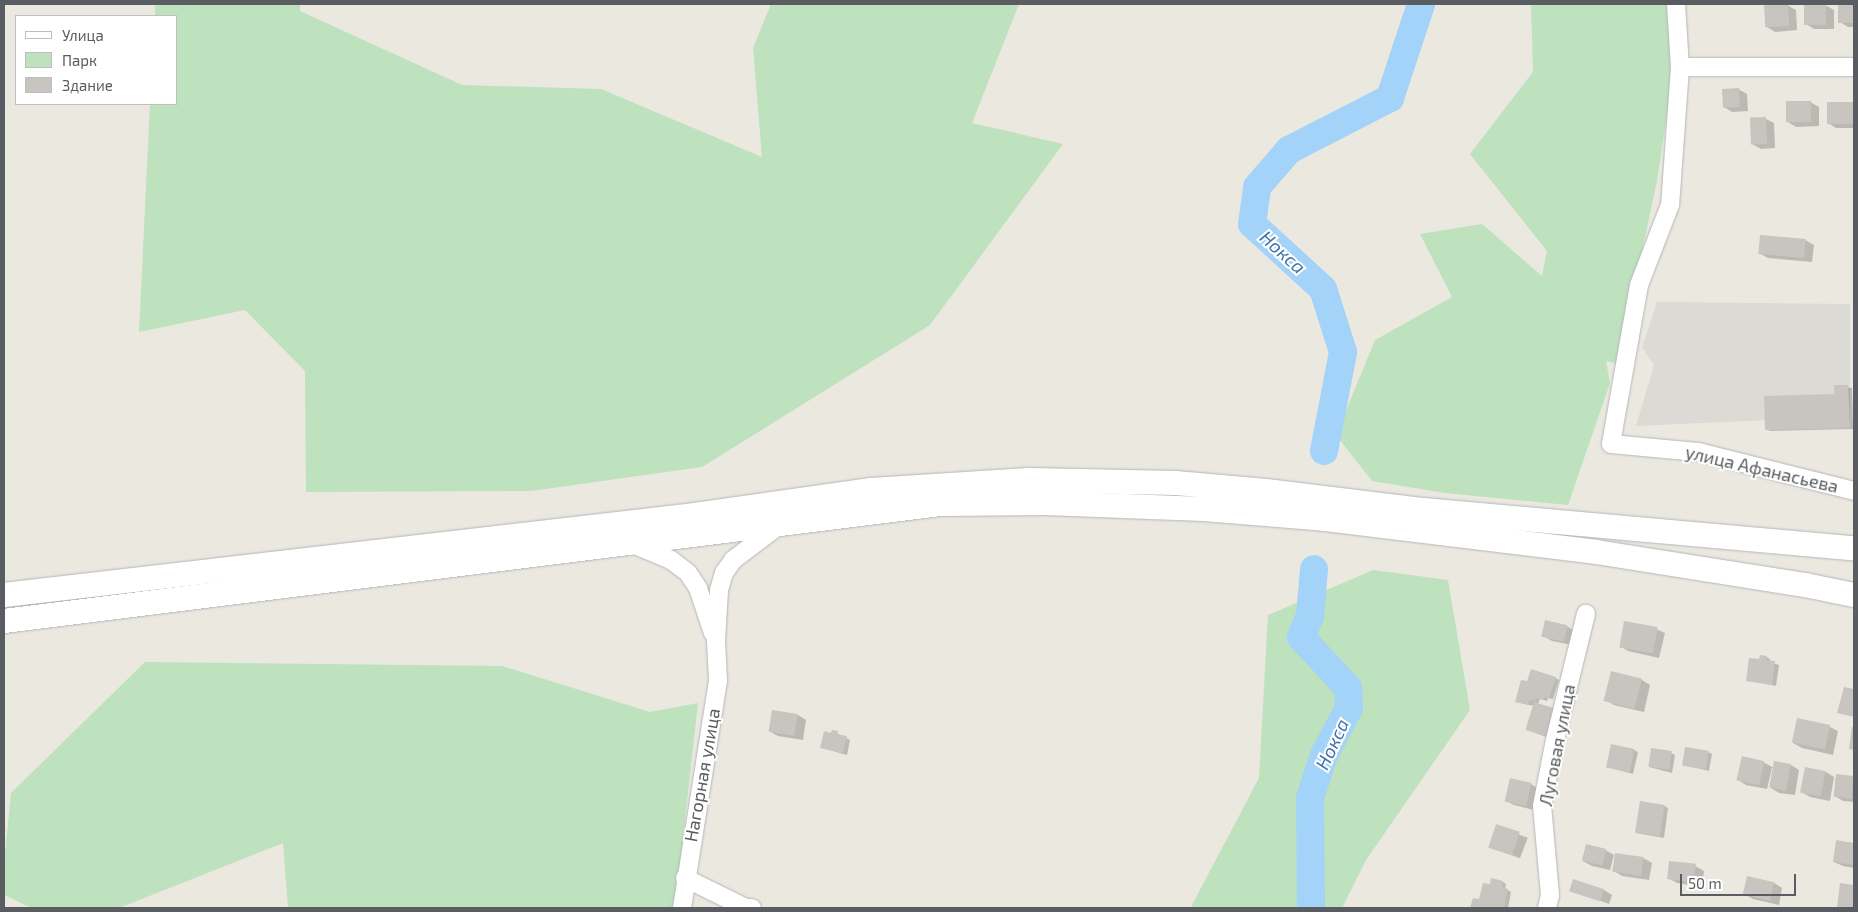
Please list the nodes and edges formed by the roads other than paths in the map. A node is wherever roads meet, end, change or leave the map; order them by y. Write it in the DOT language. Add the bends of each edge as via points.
graph roads {
  1 [pos="1676,4"];
  2 [pos="1680,66"];
  3 [pos="1854,67"];
  4 [pos="1854,491"];
  5 [pos="778,526"];
  6 [pos="626,542"];
  7 [pos="1854,548"];
  8 [pos="4,595"];
  9 [pos="1854,595"];
  10 [pos="1586,614"];
  11 [pos="4,621"];
  12 [pos="716,641"];
  13 [pos="685,878"];
  14 [pos="682,908"];
  15 [pos="752,908"];
  16 [pos="1547,908"];
  1 -- 2 [label="street"];
  2 -- 3 [label="street"];
  2 -- 4 [label="street, улица Афанасьева" via="1670,205 1640,286 1611,444 1698,452"];
  5 -- 6 [label="main road"];
  5 -- 9 [label="main road" via="941,504 1045,503 1204,509 1325,519 1596,552 1805,584"];
  5 -- 12 [label="street" via="733,560 724,573 719,590"];
  6 -- 11 [label="main road"];
  6 -- 12 [label="street" via="671,560 688,573 698,588"];
  7 -- 8 [label="main road" via="1424,510 1186,484 1029,480 871,490 695,515"];
  10 -- 16 [label="street, Луговая улица" via="1542,806 1550,895"];
  12 -- 13 [label="street, Нагорная улица" via="716,697"];
  13 -- 14 [label="street, Нагорная улица"];
  13 -- 15 [label="street"];
}
